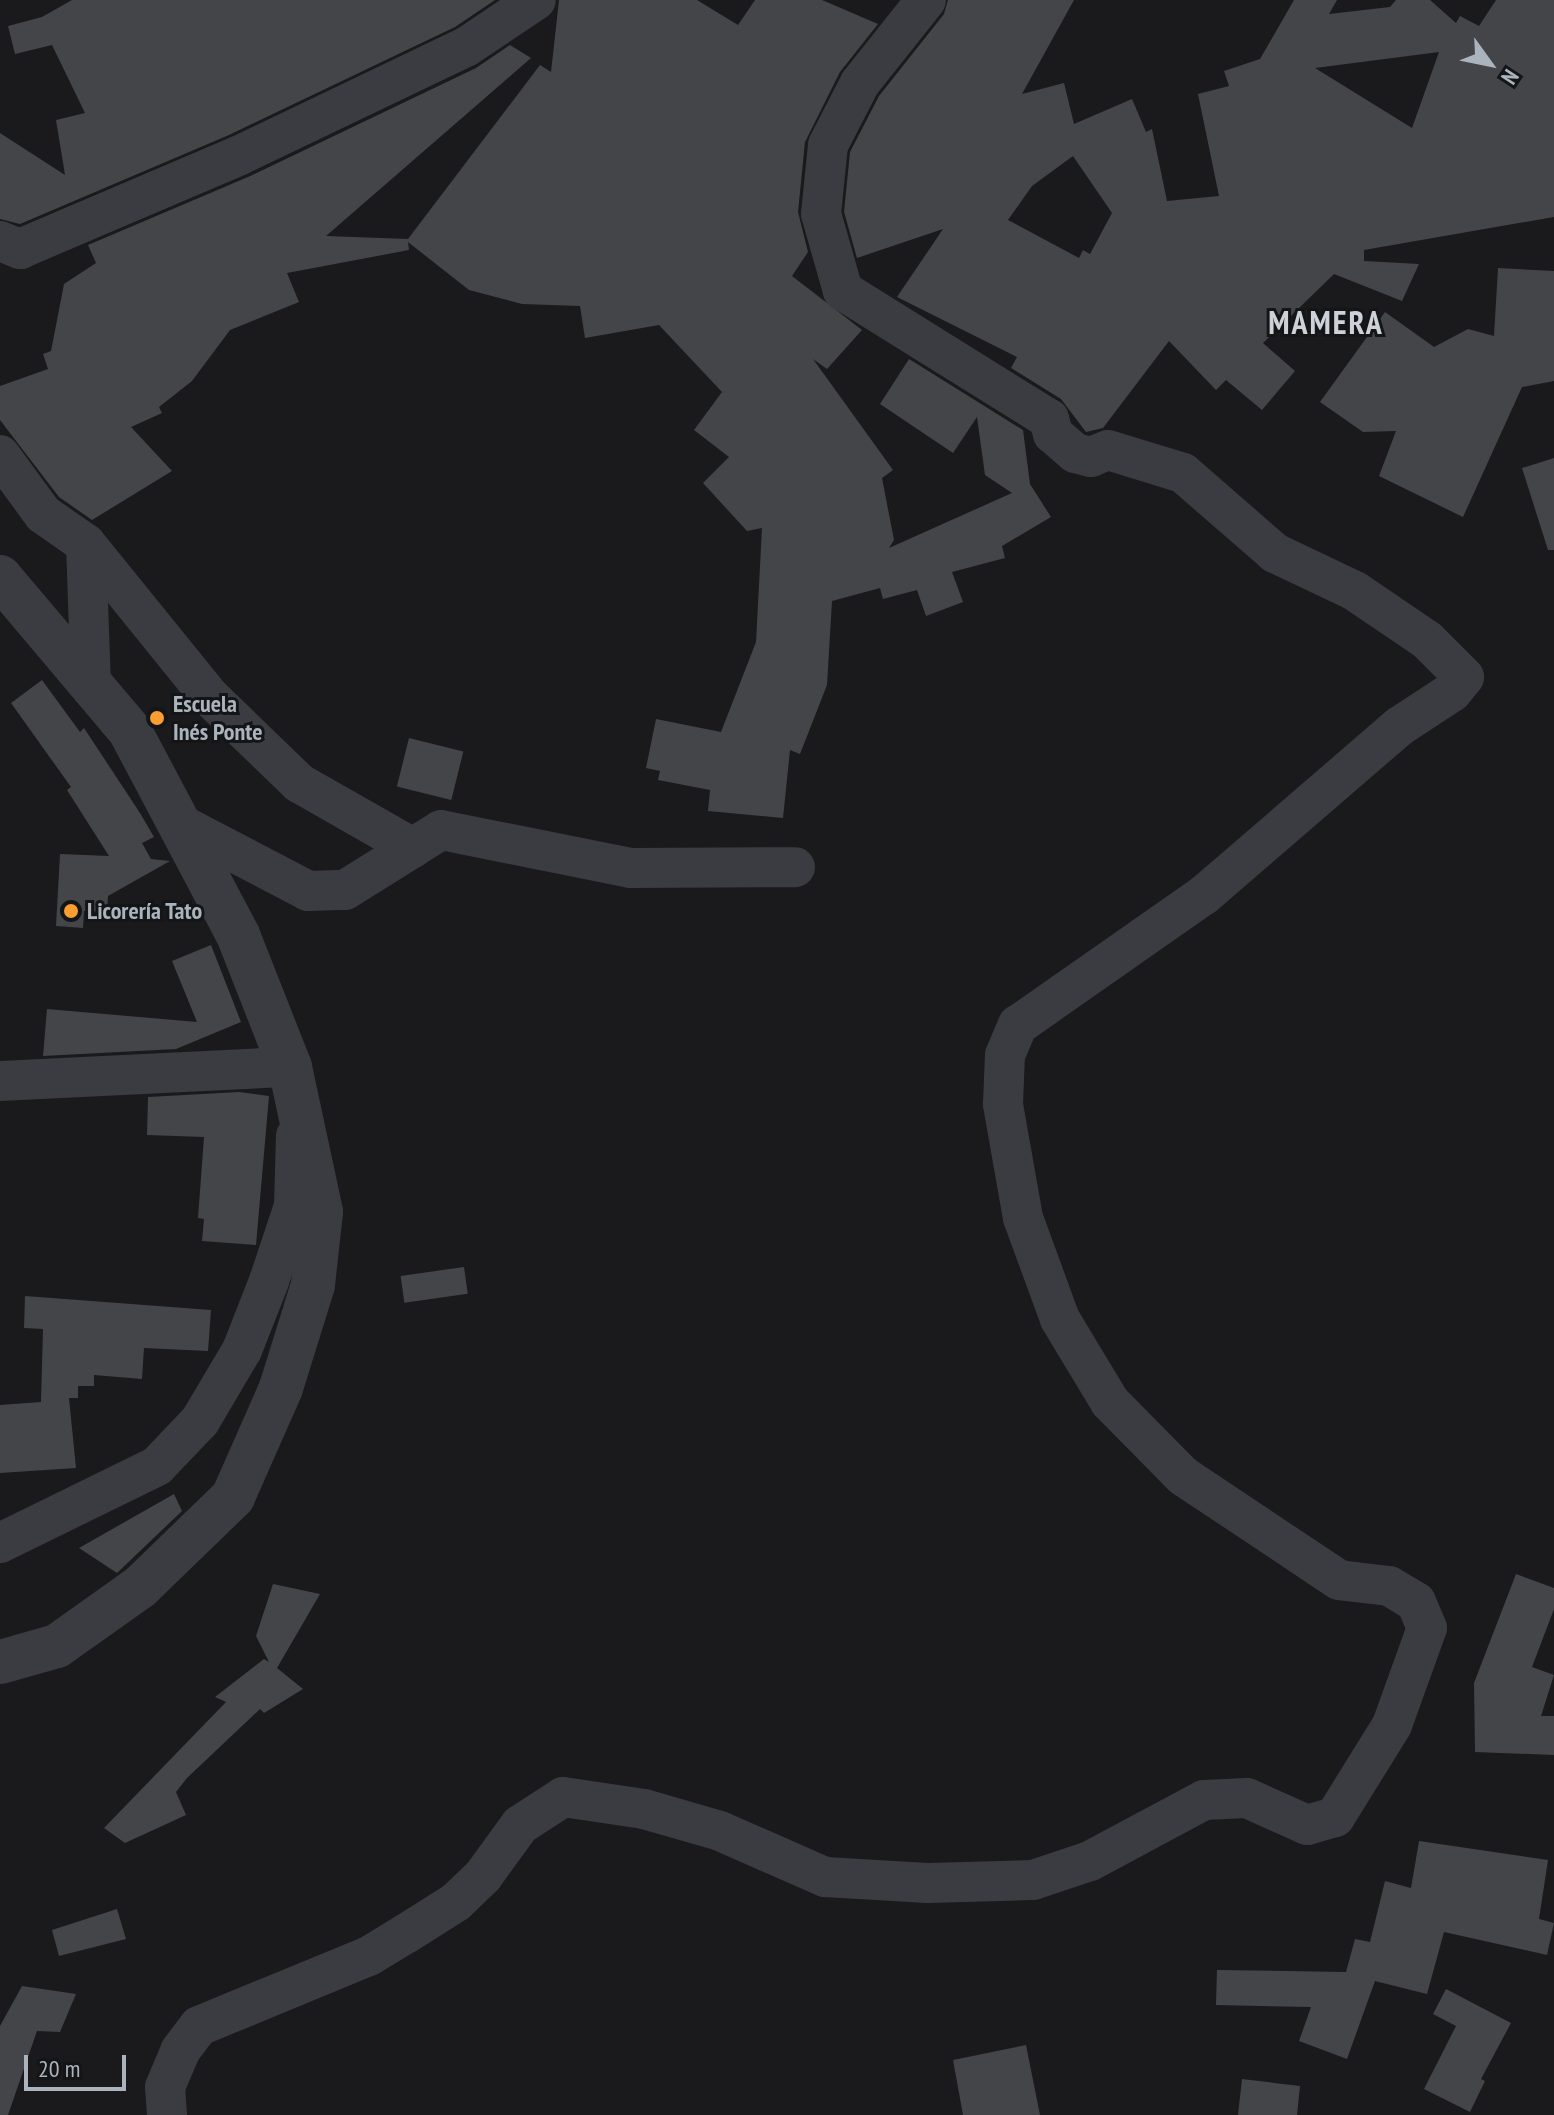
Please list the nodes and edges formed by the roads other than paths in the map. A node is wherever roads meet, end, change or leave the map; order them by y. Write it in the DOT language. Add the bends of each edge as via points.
graph roads {
  1 [pos="536,0"];
  2 [pos="926,0"];
  3 [pos="0,241"];
  4 [pos="0,455"];
  5 [pos="86,544"];
  6 [pos="0,577"];
  7 [pos="91,685"];
  8 [pos="182,825"];
  9 [pos="413,848"];
  10 [pos="795,867"];
  11 [pos="290,1067"];
  12 [pos="0,1081"];
  13 [pos="297,1116"];
  14 [pos="0,1543"];
  15 [pos="0,1662"];
  16 [pos="167,2115"];
  1 -- 3 [label="street" via="466,47 238,156 20,249"];
  2 -- 16 [label="street" via="860,83 828,145 821,214 843,291 1049,419 1053,434 1075,453 1091,457 1108,450 1183,473 1275,553 1355,591 1427,640 1464,677 1452,692 1400,726 1288,819 1271,842 1227,877 1018,1025 1005,1055 1003,1104 1023,1218 1060,1319 1110,1402 1183,1476 1339,1580 1389,1586 1416,1602 1427,1628 1392,1725 1335,1817 1307,1825 1247,1798 1204,1800 1090,1861 1033,1880 928,1883 825,1877 720,1831 644,1809 563,1797 520,1825 483,1876 456,1902 407,1933 369,1956 199,2026 180,2051 165,2087"];
  4 -- 5 [label="street" via="43,514"];
  5 -- 7 [label="street"];
  5 -- 9 [label="street" via="210,697 299,783"];
  6 -- 7 [label="street"];
  7 -- 8 [label="street" via="130,731"];
  8 -- 9 [label="street" via="308,891 345,890"];
  8 -- 11 [label="street" via="238,935"];
  9 -- 10 [label="street" via="441,830 631,868"];
  11 -- 12 [label="street"];
  11 -- 13 [label="street"];
  13 -- 14 [label="street" via="294,1206 242,1350 200,1421 157,1466"];
  13 -- 15 [label="street" via="321,1212 313,1285 281,1388 233,1497 174,1556 57,1646"];
}
